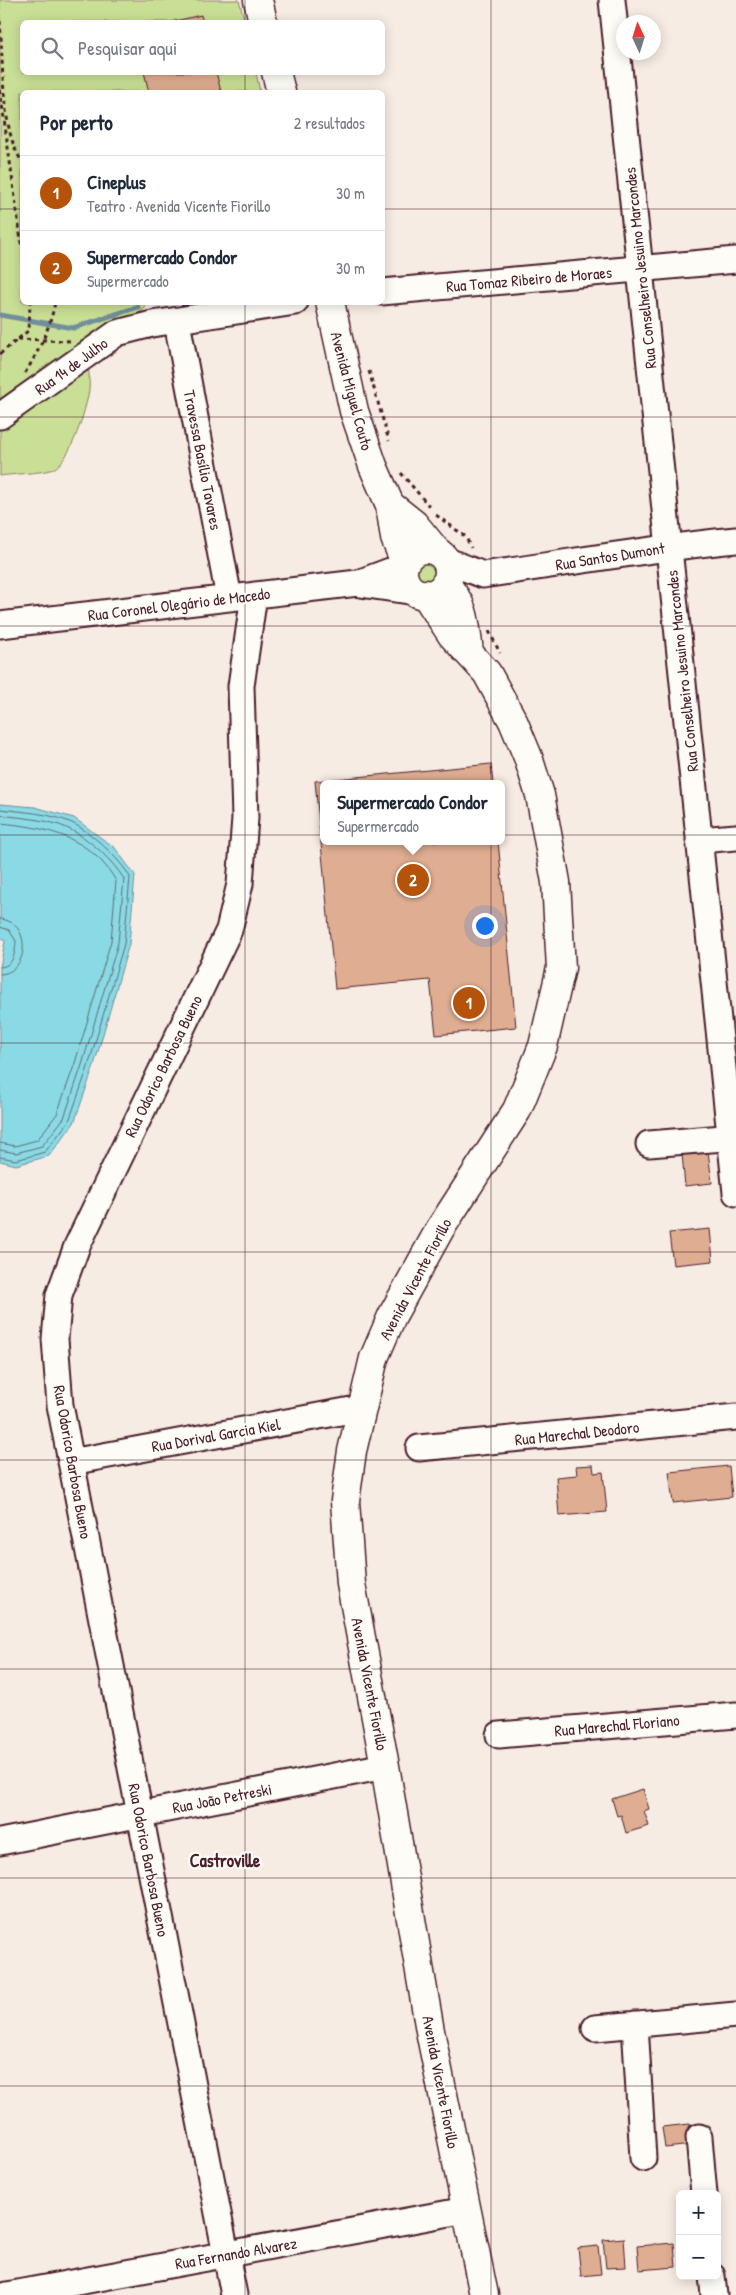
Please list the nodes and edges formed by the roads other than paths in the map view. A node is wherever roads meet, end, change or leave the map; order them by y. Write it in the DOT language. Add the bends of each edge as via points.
graph roads {
  1 [pos="258,0"];
  2 [pos="612,0"];
  3 [pos="263,20"];
  4 [pos="277,75"];
  5 [pos="280,90"];
  6 [pos="736,260"];
  7 [pos="640,268"];
  8 [pos="385,292"];
  9 [pos="277,305"];
  10 [pos="331,305"];
  11 [pos="177,322"];
  12 [pos="0,416"];
  13 [pos="390,505"];
  14 [pos="736,540"];
  15 [pos="669,546"];
  16 [pos="404,565"];
  17 [pos="436,577"];
  18 [pos="358,584"];
  19 [pos="254,596"];
  20 [pos="229,598"];
  21 [pos="0,625"];
  22 [pos="736,836"];
  23 [pos="699,840"];
  24 [pos="733,1138"];
  25 [pos="648,1144"];
  26 [pos="736,1193"];
  27 [pos="362,1408"];
  28 [pos="736,1417"];
  29 [pos="419,1448"];
  30 [pos="71,1462"];
  31 [pos="736,1715"];
  32 [pos="499,1735"];
  33 [pos="385,1766"];
  34 [pos="140,1815"];
  35 [pos="0,1842"];
  36 [pos="736,2015"];
  37 [pos="635,2024"];
  38 [pos="595,2028"];
  39 [pos="699,2137"];
  40 [pos="643,2158"];
  41 [pos="704,2190"];
  42 [pos="466,2210"];
  43 [pos="227,2255"];
  44 [pos="712,2280"];
  45 [pos="7,2295"];
  46 [pos="234,2295"];
  47 [pos="484,2295"];
  48 [pos="714,2295"];
  1 -- 3 [label="main road"];
  2 -- 7 [label="street, Rua Conselheiro Jesuino Marcondes"];
  4 -- 5 [label="main road"];
  6 -- 7 [label="street, Rua Tomaz Ribeiro de Moraes"];
  7 -- 8 [label="street, Rua Tomaz Ribeiro de Moraes"];
  7 -- 15 [label="street, Rua Conselheiro Jesuino Marcondes"];
  9 -- 11 [label="street, Rua 14 de Julho"];
  10 -- 13 [label="main road, Avenida Miguel Couto" via="354,411"];
  11 -- 12 [label="street, Rua 14 de Julho" via="152,324 117,333"];
  11 -- 20 [label="street, Travessa Basílio Tavares"];
  13 -- 16 [label="main road"];
  13 -- 17 [label="main road" via="404,515"];
  14 -- 15 [label="street, Rua Santos Dumont"];
  15 -- 17 [label="street, Rua Santos Dumont" via="521,571"];
  15 -- 23 [label="street, Rua Conselheiro Jesuino Marcondes"];
  16 -- 17 [label="main road" via="406,583"];
  16 -- 17 [label="main road" via="416,551 430,550"];
  16 -- 18 [label="street"];
  17 -- 18 [label="street"];
  17 -- 27 [label="main road, Avenida Vicente Fiorillo" via="452,635 487,673 528,756 540,795 556,882 561,968 543,1046 517,1110 440,1229 392,1316 374,1358"];
  18 -- 19 [label="street, Rua Coronel Olegário de Macedo"];
  19 -- 20 [label="street, Rua Coronel Olegário de Macedo"];
  19 -- 30 [label="street, Rua Odorico Barbosa Bueno" via="240,686 245,818 241,875 229,930 77,1246 59,1295 55,1339 60,1405"];
  20 -- 21 [label="street, Rua Coronel Olegário de Macedo"];
  22 -- 23 [label="street"];
  23 -- 24 [label="street, Rua Conselheiro Jesuino Marcondes"];
  24 -- 25 [label="street"];
  24 -- 26 [label="street, Rua Conselheiro Jesuino Marcondes"];
  27 -- 30 [label="street, Rua Dorival Garcia Kiel"];
  27 -- 33 [label="main road, Avenida Vicente Fiorillo" via="345,1501 351,1584"];
  28 -- 29 [label="street, Rua Marechal Deodoro"];
  30 -- 34 [label="street, Rua Odorico Barbosa Bueno"];
  31 -- 32 [label="street, Rua Marechal Floriano"];
  33 -- 34 [label="street, Rua João Petreski"];
  33 -- 42 [label="main road, Avenida Vicente Fiorillo" via="430,2031"];
  34 -- 35 [label="street, Rua João Petreski"];
  34 -- 43 [label="street, Rua Odorico Barbosa Bueno"];
  36 -- 37 [label="street"];
  37 -- 38 [label="street"];
  37 -- 40 [label="street"];
  39 -- 41 [label="street"];
  42 -- 43 [label="street, Rua Fernando Alvarez"];
  42 -- 47 [label="main road, Avenida Vicente Fiorillo"];
  43 -- 45 [label="street, Rua Fernando Alvarez"];
  43 -- 46 [label="street, Rua Odorico Barbosa Bueno"];
  44 -- 48 [label="street"];
}
